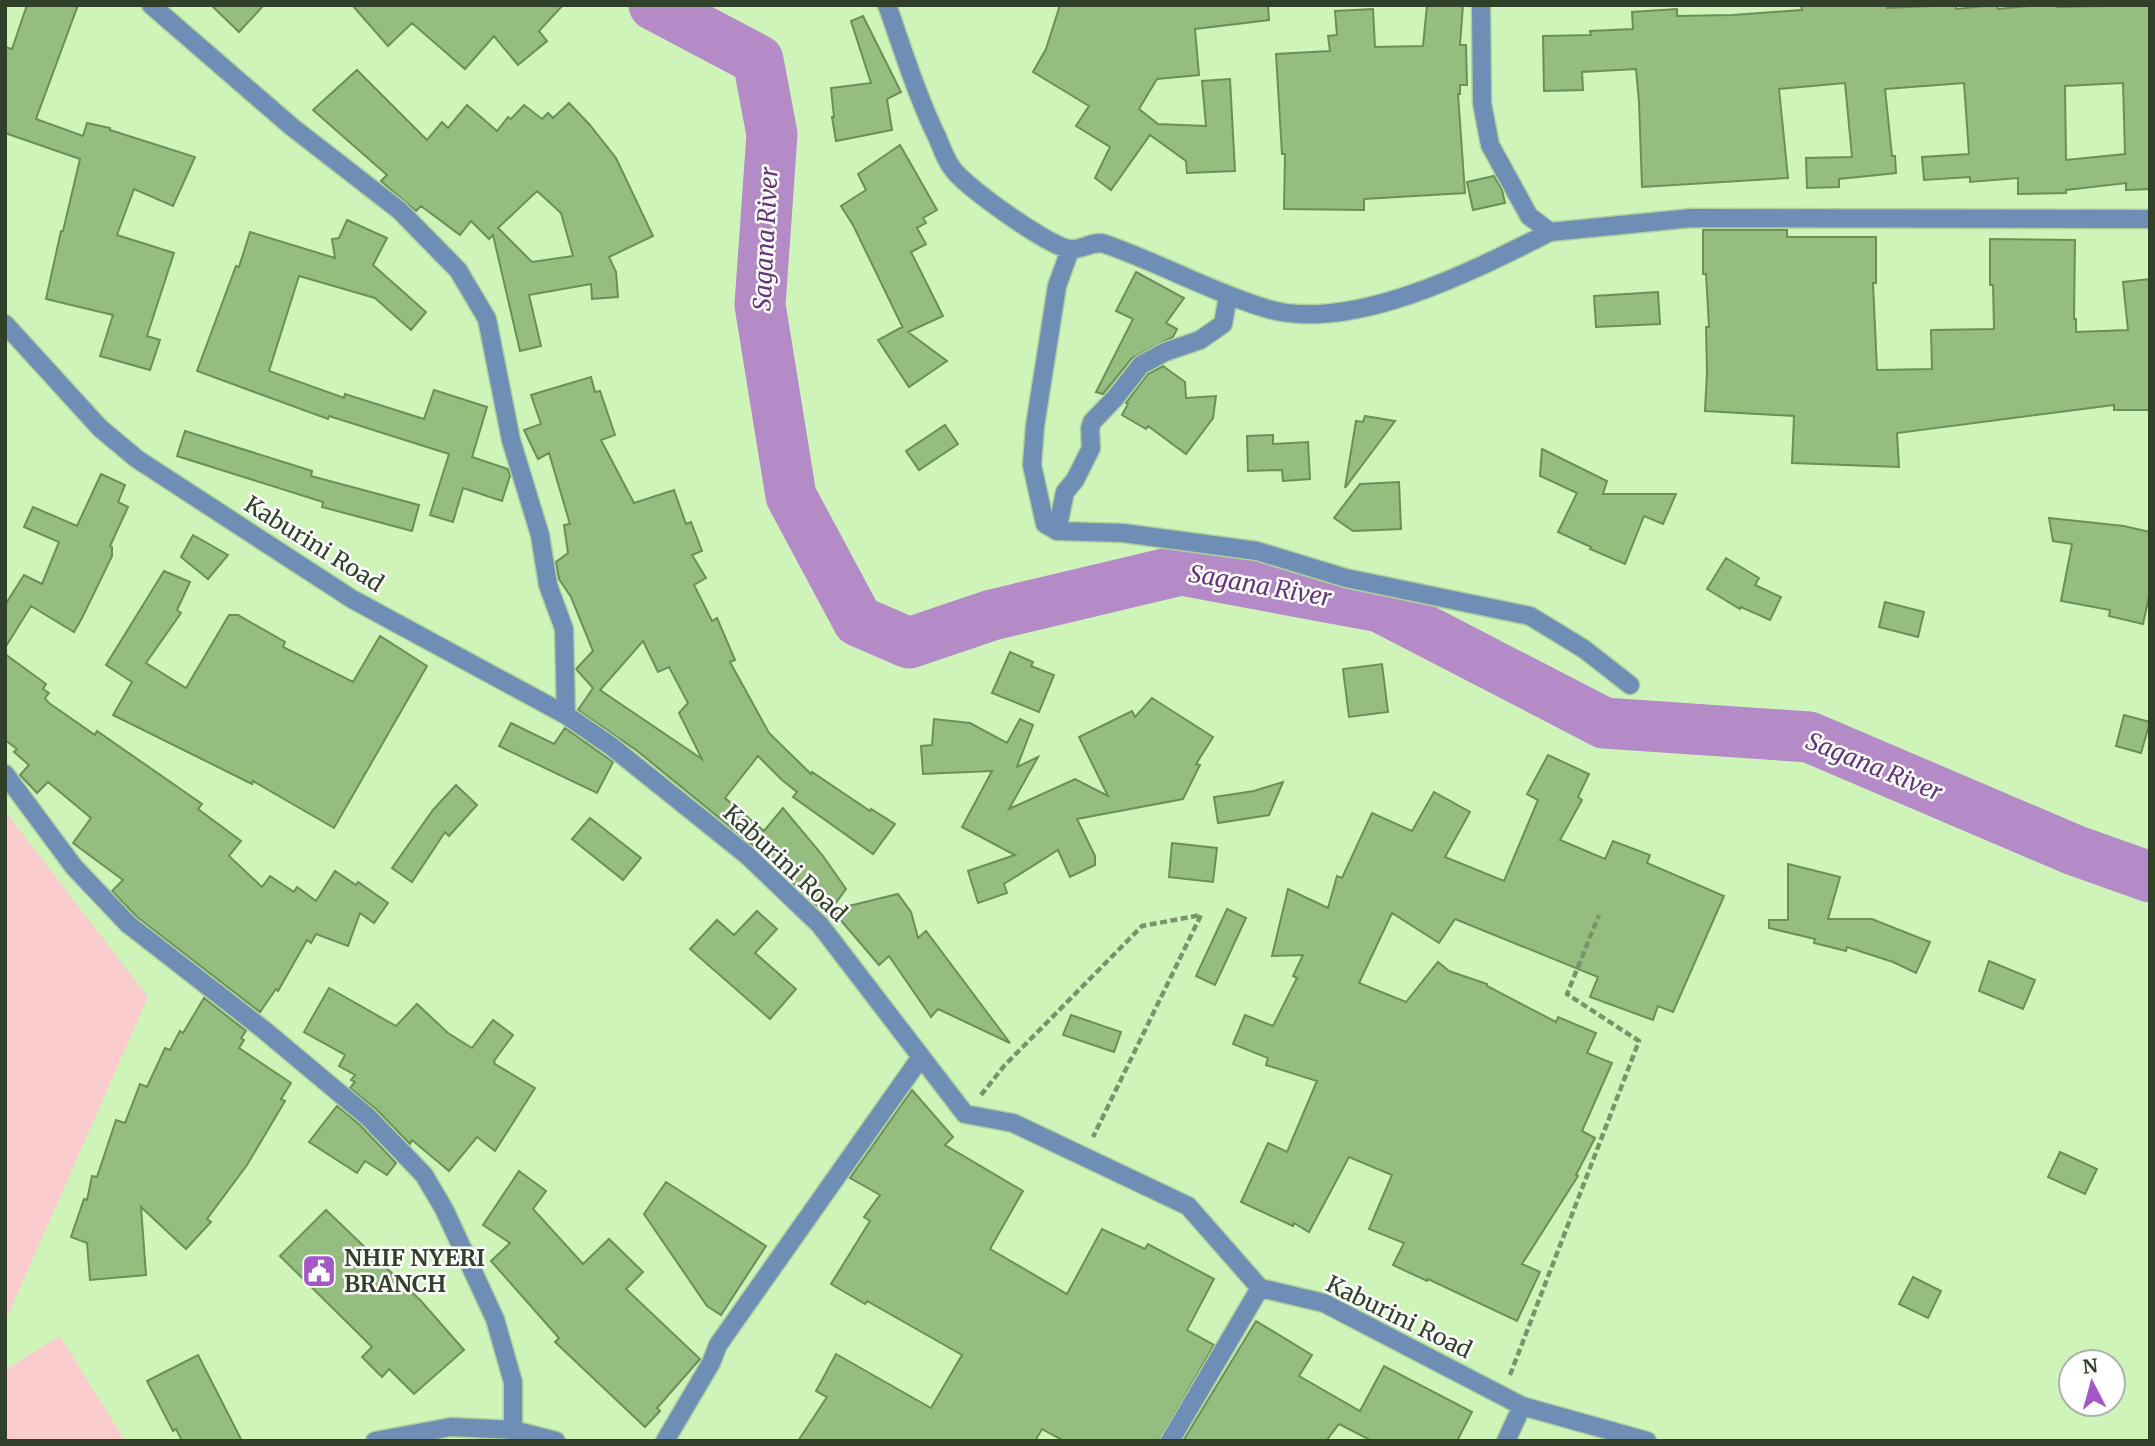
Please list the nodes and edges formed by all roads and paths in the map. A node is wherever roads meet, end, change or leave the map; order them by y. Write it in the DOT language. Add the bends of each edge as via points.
graph roads {
  1 [pos="151,5"];
  2 [pos="887,5"];
  3 [pos="1481,5"];
  4 [pos="2150,219"];
  5 [pos="1550,232"];
  6 [pos="1070,250"];
  7 [pos="1228,296"];
  8 [pos="5,324"];
  9 [pos="1057,531"];
  10 [pos="1630,685"];
  11 [pos="566,715"];
  12 [pos="5,774"];
  13 [pos="1599,915"];
  14 [pos="921,1057"];
  15 [pos="965,1114"];
  16 [pos="1083,1156"];
  17 [pos="1259,1288"];
  18 [pos="1502,1396"];
  19 [pos="1522,1406"];
  20 [pos="513,1430"];
  21 [pos="375,1441"];
  22 [pos="556,1441"];
  23 [pos="665,1441"];
  24 [pos="1170,1441"];
  25 [pos="1506,1441"];
  26 [pos="1647,1441"];
  1 -- 11 [label="street" via="292,127 399,210 458,270 476,299 487,319 511,440 540,535 548,585 564,629"];
  2 -- 6 [label="street" via="927,117 952,169 1040,236"];
  3 -- 5 [label="street" via="1482,103 1490,145 1529,216"];
  4 -- 5 [label="street" via="1692,218"];
  5 -- 7 [label="street" via="1443,284 1348,310 1271,310"];
  6 -- 7 [label="street" via="1101,242"];
  6 -- 9 [label="street" via="1055,298 1037,400 1032,466 1045,524"];
  7 -- 9 [label="street" via="1223,324 1200,340 1141,365 1092,422 1091,448 1065,492"];
  8 -- 11 [label="street, Kaburini Road" via="100,428 137,459 352,599"];
  9 -- 10 [label="street" via="1123,533 1257,551 1346,578 1530,616 1584,649"];
  11 -- 14 [label="street, Kaburini Road" via="748,856 820,925"];
  12 -- 20 [label="street" via="74,867 128,924 358,1108 424,1175 495,1319 513,1382"];
  13 -- 18 [label="path" via="1567,994 1639,1041"];
  14 -- 15 [label="street, Kaburini Road"];
  14 -- 23 [label="street" via="718,1345"];
  15 -- 16 [label="street" via="1013,1123"];
  15 -- 16 [label="path" via="1004,1066 1142,926 1202,915"];
  16 -- 17 [label="street" via="1188,1206"];
  17 -- 18 [label="street, Kaburini Road" via="1324,1303"];
  17 -- 24 [label="street"];
  18 -- 19 [label="street, Kaburini Road"];
  19 -- 25 [label="street"];
  19 -- 26 [label="street, Kaburini Road"];
  20 -- 21 [label="street" via="451,1427"];
  20 -- 22 [label="street"];
}
